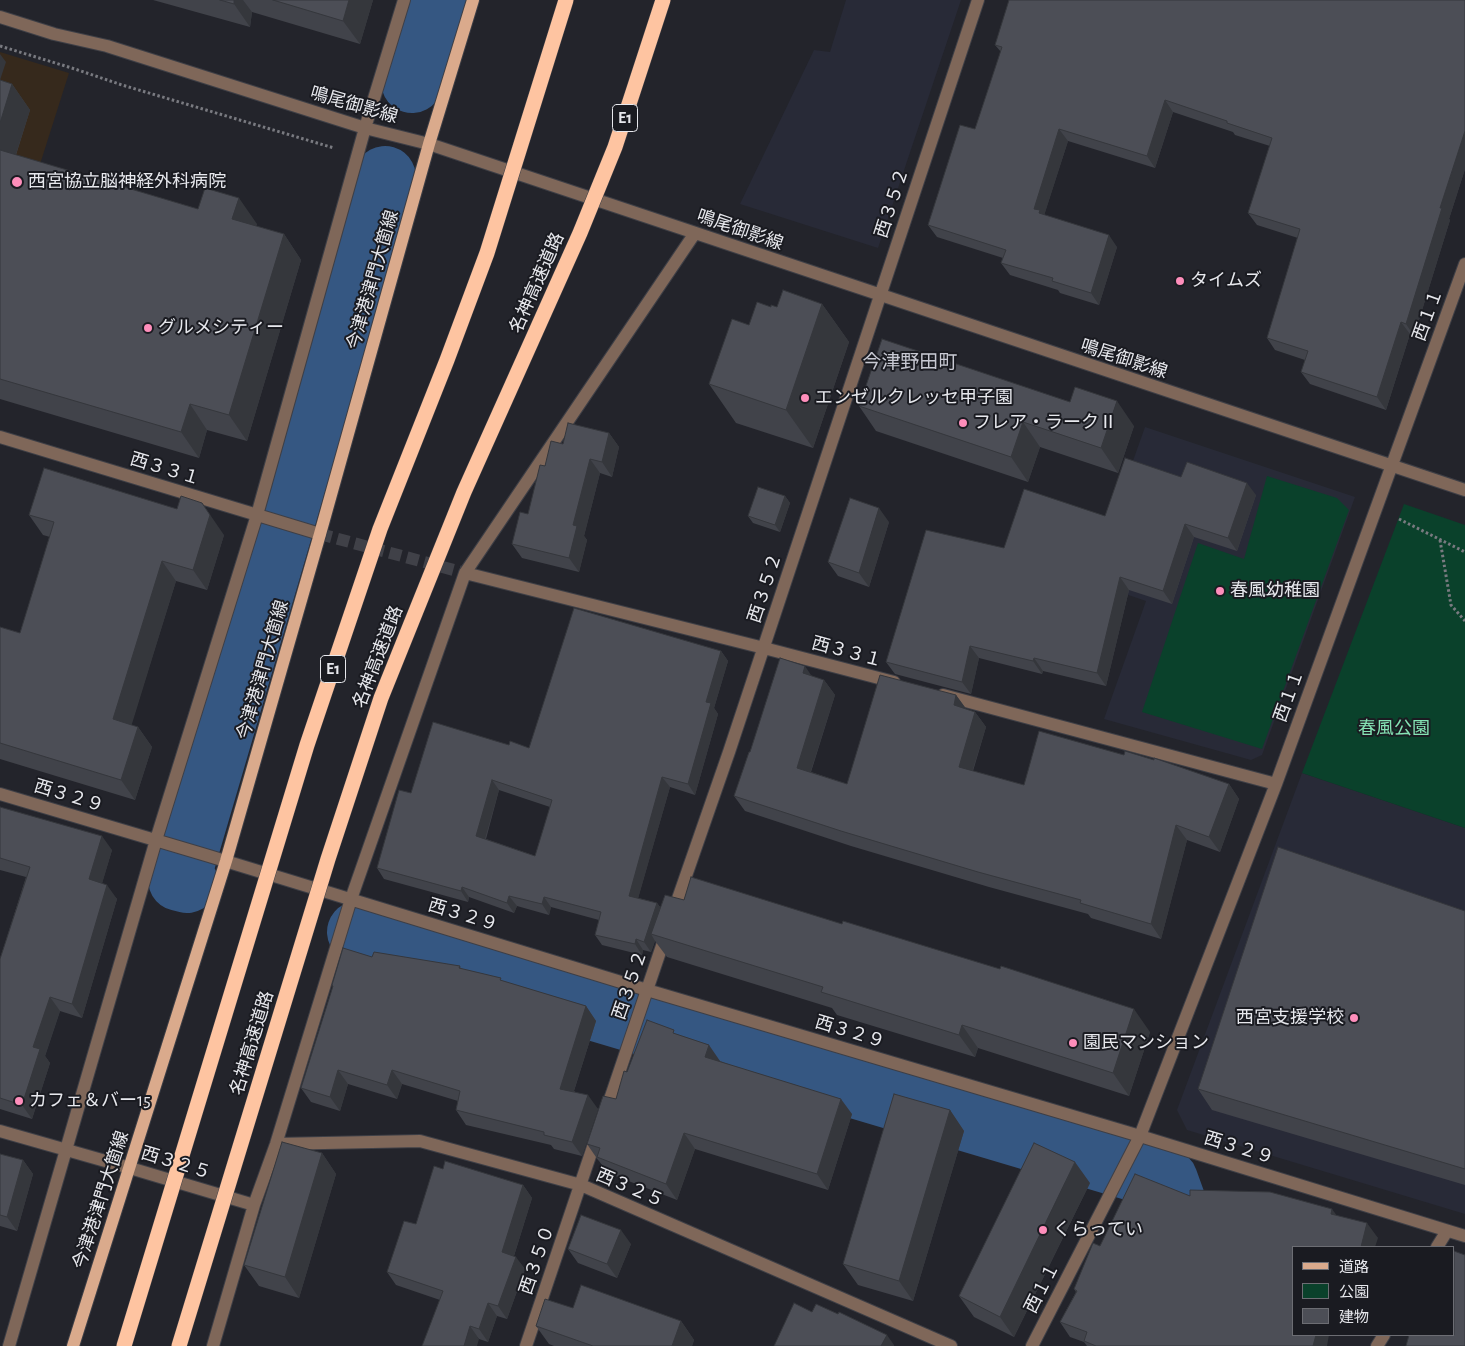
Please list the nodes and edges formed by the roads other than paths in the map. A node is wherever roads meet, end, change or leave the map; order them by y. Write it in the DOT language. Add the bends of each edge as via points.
graph roads {
  1 [pos="404,0"];
  2 [pos="473,0"];
  3 [pos="566,0"];
  4 [pos="663,0"];
  5 [pos="978,0"];
  6 [pos="0,17"];
  7 [pos="365,128"];
  8 [pos="429,144"];
  9 [pos="695,233"];
  10 [pos="1465,264"];
  11 [pos="880,295"];
  12 [pos="0,438"];
  13 [pos="1391,466"];
  14 [pos="1465,490"];
  15 [pos="256,515"];
  16 [pos="320,534"];
  17 [pos="465,573"];
  18 [pos="764,648"];
  19 [pos="906,686"];
  20 [pos="934,693"];
  21 [pos="1276,784"];
  22 [pos="0,794"];
  23 [pos="156,840"];
  24 [pos="226,861"];
  25 [pos="351,899"];
  26 [pos="646,991"];
  27 [pos="0,1131"];
  28 [pos="1139,1137"];
  29 [pos="276,1144"];
  30 [pos="66,1150"];
  31 [pos="130,1168"];
  32 [pos="580,1185"];
  33 [pos="254,1205"];
  34 [pos="1447,1231"];
  35 [pos="1465,1236"];
  36 [pos="1438,1246"];
  37 [pos="9,1346"];
  38 [pos="73,1346"];
  39 [pos="124,1346"];
  40 [pos="179,1346"];
  41 [pos="213,1346"];
  42 [pos="526,1346"];
  43 [pos="951,1346"];
  44 [pos="1032,1346"];
  1 -- 7 [label="street"];
  2 -- 8 [label="main road, 今津港津門大箇線"];
  3 -- 39 [label="highway, 名神高速道路 / E1, bridge" via="488,253 380,529 307,745"];
  4 -- 40 [label="highway, 名神高速道路 / E1, bridge" via="616,147 464,492 381,698 325,868"];
  5 -- 11 [label="street, 西３５２"];
  6 -- 7 [label="street, 鳴尾御影線" via="107,46"];
  7 -- 8 [label="street, 鳴尾御影線"];
  7 -- 15 [label="street"];
  8 -- 9 [label="street, 鳴尾御影線"];
  8 -- 16 [label="main road, 今津港津門大箇線"];
  9 -- 11 [label="street, 鳴尾御影線"];
  9 -- 17 [label="street"];
  10 -- 13 [label="street, 西１１"];
  11 -- 13 [label="street, 鳴尾御影線"];
  11 -- 18 [label="street, 西３５２"];
  12 -- 15 [label="street, 西３３１"];
  13 -- 14 [label="street, 鳴尾御影線"];
  13 -- 21 [label="street, 西１１"];
  15 -- 16 [label="street, 西３３１"];
  15 -- 23 [label="street"];
  16 -- 24 [label="main road, 今津港津門大箇線"];
  17 -- 18 [label="street, 西３３１"];
  17 -- 25 [label="street"];
  18 -- 19 [label="street, 西３３１"];
  18 -- 26 [label="street, 西３５２"];
  20 -- 21 [label="street"];
  21 -- 28 [label="street, 西１１"];
  22 -- 23 [label="street, 西３２９"];
  23 -- 24 [label="street, 西３２９"];
  23 -- 30 [label="street"];
  24 -- 25 [label="street, 西３２９"];
  24 -- 31 [label="main road, 今津港津門大箇線"];
  25 -- 26 [label="street, 西３２９"];
  25 -- 29 [label="street"];
  26 -- 28 [label="street, 西３２９"];
  26 -- 32 [label="street, 西３５２"];
  27 -- 30 [label="street, 西３２５"];
  28 -- 34 [label="street, 西３２９"];
  28 -- 44 [label="street, 西１１"];
  29 -- 32 [label="street, 西３２５" via="420,1141"];
  29 -- 33 [label="street"];
  30 -- 31 [label="street, 西３２５"];
  30 -- 37 [label="street"];
  31 -- 33 [label="street, 西３２５"];
  31 -- 38 [label="main road, 今津港津門大箇線"];
  32 -- 42 [label="street, 西３５０"];
  32 -- 43 [label="street, 西３２５"];
  33 -- 41 [label="street"];
  34 -- 35 [label="street, 西３２９"];
  34 -- 36 [label="street"];
}
